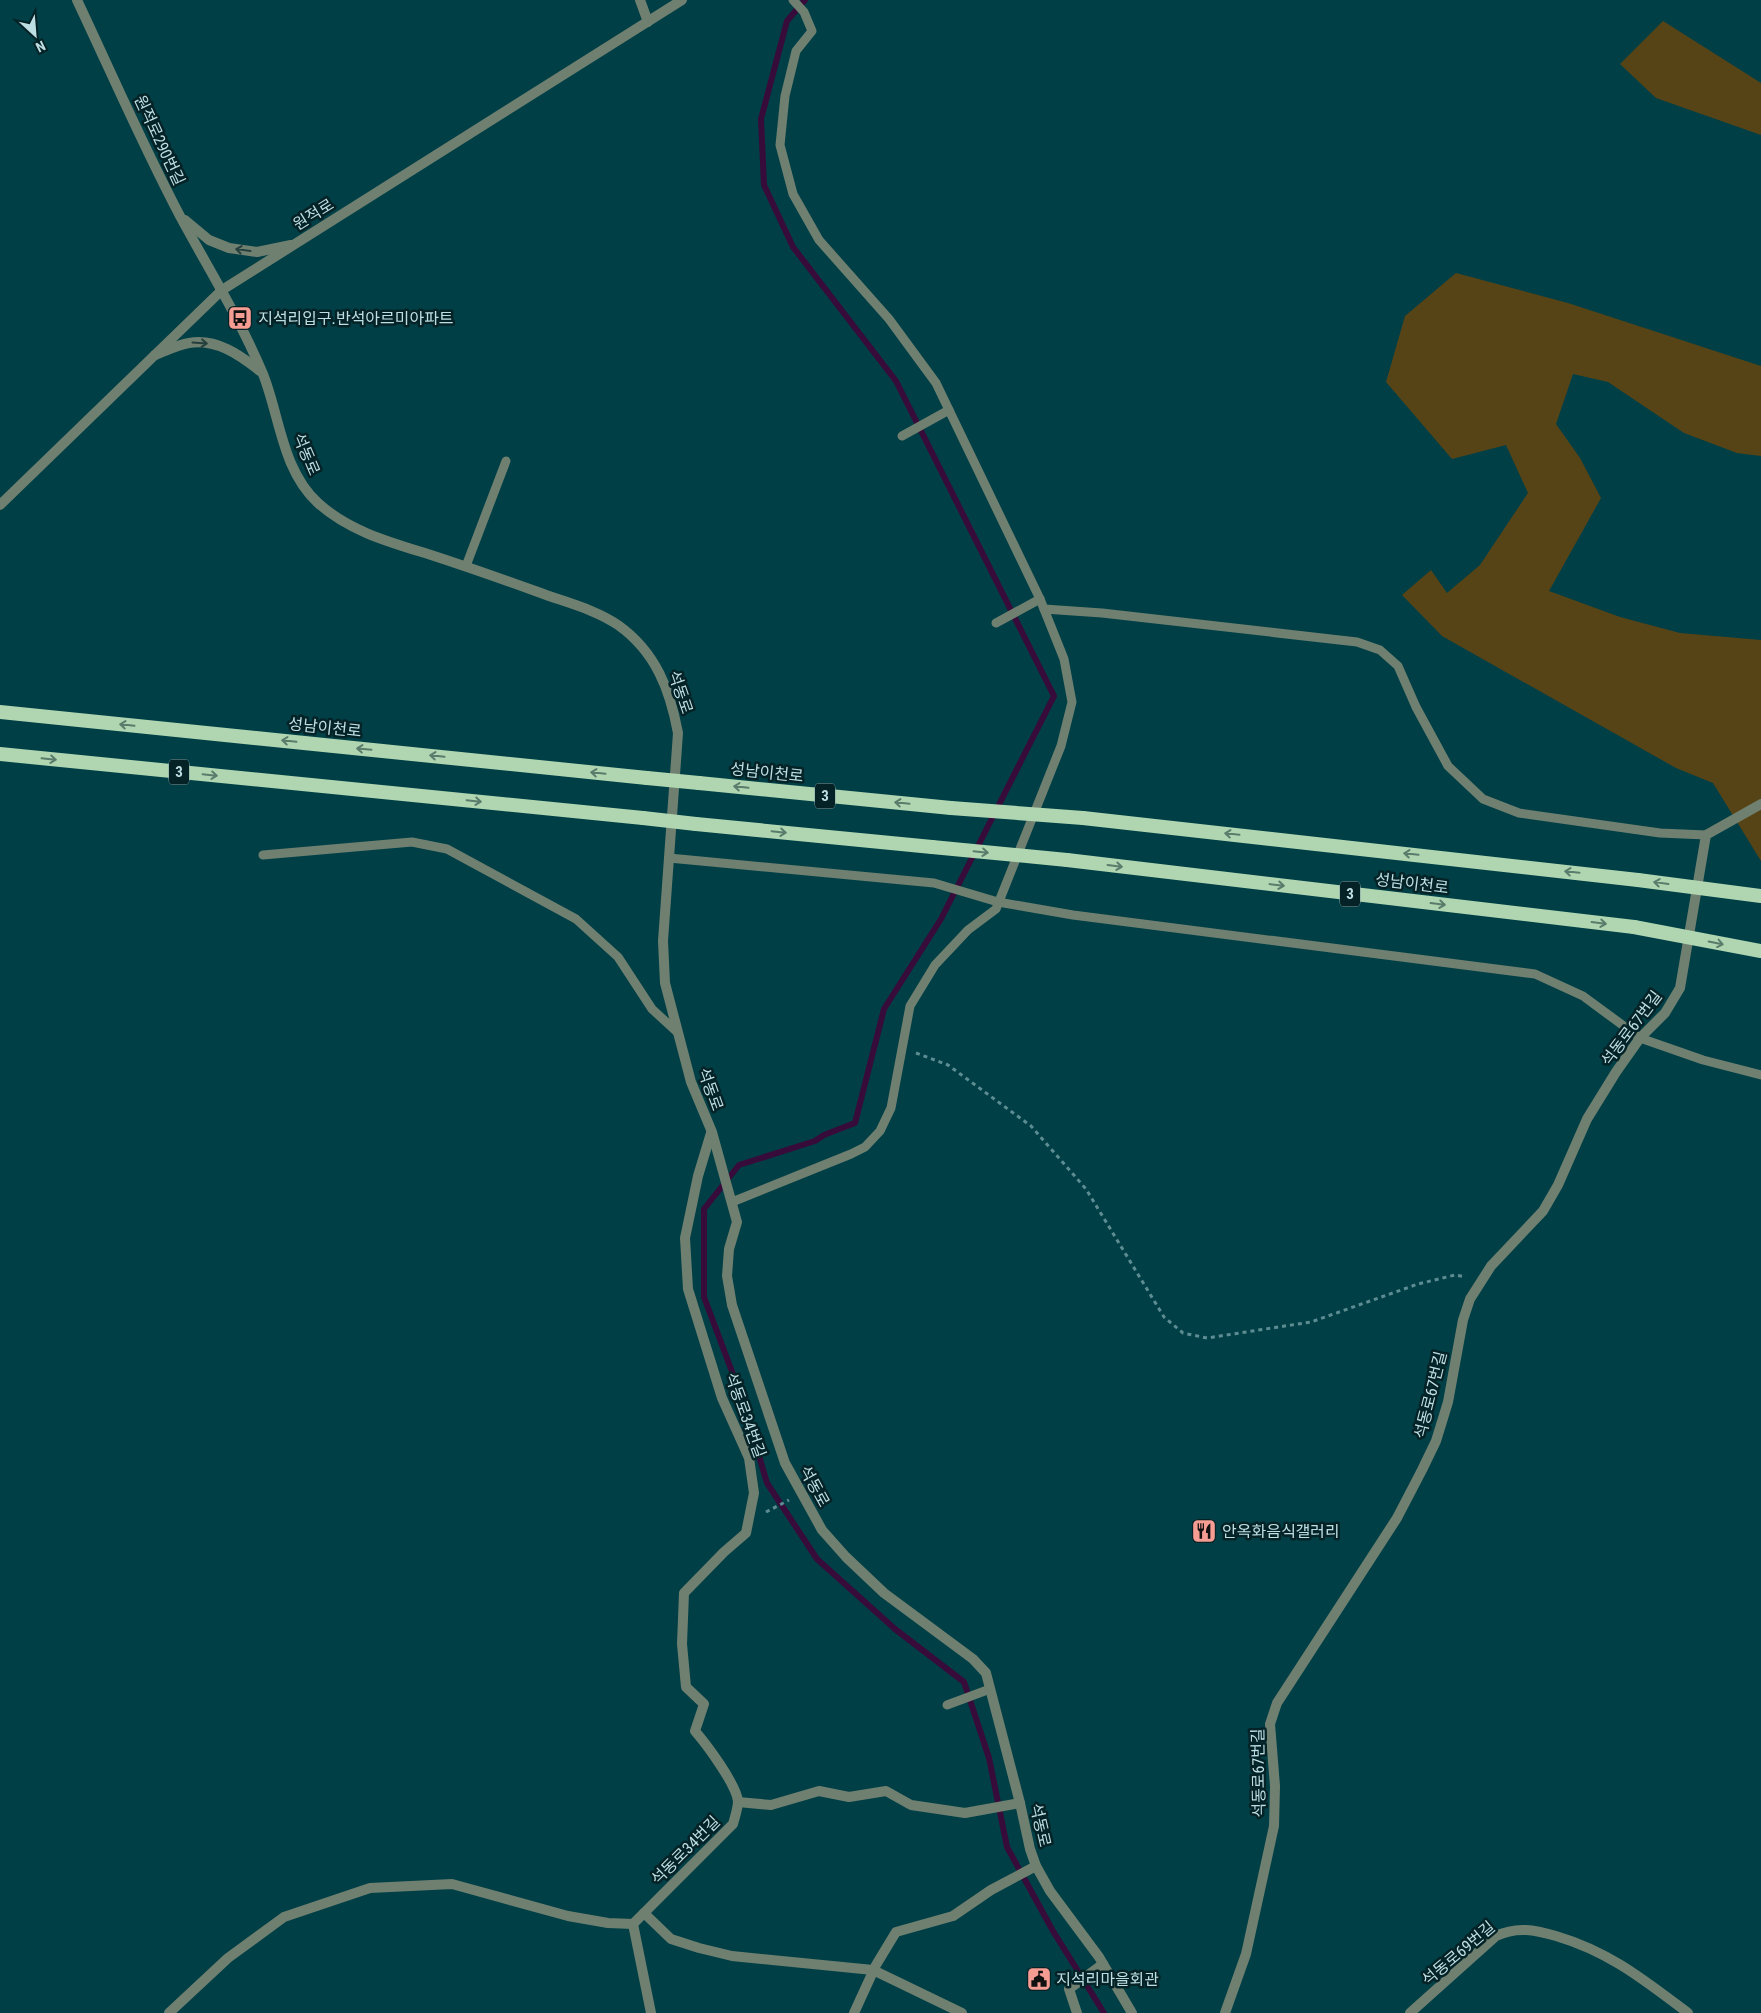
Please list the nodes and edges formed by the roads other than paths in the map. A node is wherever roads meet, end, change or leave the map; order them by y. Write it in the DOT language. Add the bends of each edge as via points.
graph roads {
  1 [pos="77,0"];
  2 [pos="640,0"];
  3 [pos="682,0"];
  4 [pos="793,0"];
  5 [pos="648,22"];
  6 [pos="180,215"];
  7 [pos="291,245"];
  8 [pos="222,290"];
  9 [pos="154,355"];
  10 [pos="263,373"];
  11 [pos="949,410"];
  12 [pos="906,434"];
  13 [pos="506,460"];
  14 [pos="0,505"];
  15 [pos="466,566"];
  16 [pos="1040,599"];
  17 [pos="1044,609"];
  18 [pos="996,623"];
  19 [pos="0,712"];
  20 [pos="0,754"];
  21 [pos="1761,804"];
  22 [pos="1706,835"];
  23 [pos="263,855"];
  24 [pos="669,858"];
  25 [pos="1761,896"];
  26 [pos="998,902"];
  27 [pos="1761,951"];
  28 [pos="677,1032"];
  29 [pos="1640,1038"];
  30 [pos="1761,1075"];
  31 [pos="712,1132"];
  32 [pos="731,1200"];
  33 [pos="990,1689"];
  34 [pos="947,1705"];
  35 [pos="738,1802"];
  36 [pos="1016,1803"];
  37 [pos="1032,1868"];
  38 [pos="644,1913"];
  39 [pos="633,1924"];
  40 [pos="1104,1964"];
  41 [pos="873,1970"];
  42 [pos="169,2013"];
  43 [pos="651,2013"];
  44 [pos="854,2013"];
  45 [pos="962,2013"];
  46 [pos="1077,2013"];
  47 [pos="1132,2013"];
  48 [pos="1225,2013"];
  49 [pos="1410,2013"];
  50 [pos="1688,2013"];
  1 -- 6 [label="street, 원적로290번길"];
  2 -- 5 [label="street"];
  3 -- 5 [label="street, 원적로"];
  4 -- 11 [label="lane" via="804,12 812,31 796,51 784,96 780,145 794,194 819,240 889,319 936,383"];
  5 -- 7 [label="street, 원적로"];
  7 -- 6 [label="street, one-way" via="257,252 229,248 209,240"];
  6 -- 8 [label="street, 원적로290번길"];
  7 -- 8 [label="street, 원적로"];
  8 -- 9 [label="street, 원적로"];
  8 -- 10 [label="street, 석동로"];
  9 -- 10 [label="street, one-way" via="189,343 217,344 238,354"];
  9 -- 14 [label="street, 원적로"];
  10 -- 15 [label="street, 석동로" via="286,451 300,483 318,503 375,538"];
  11 -- 12 [label="lane"];
  11 -- 16 [label="lane"];
  13 -- 15 [label="lane"];
  15 -- 24 [label="street, 석동로" via="589,611 618,625 641,647 662,675 678,734"];
  16 -- 17 [label="lane"];
  16 -- 18 [label="lane"];
  17 -- 22 [label="lane" via="1357,642 1380,650 1398,666 1448,766 1483,799 1519,813 1660,833"];
  17 -- 26 [label="lane" via="1064,659 1072,702 1061,746"];
  25 -- 19 [label="highway, 성남이천로 / 3, one-way, bridge" via="1083,818 951,808"];
  20 -- 27 [label="highway, 성남이천로 / 3, one-way, bridge" via="1067,860 1634,927"];
  21 -- 22 [label="street"];
  22 -- 29 [label="street, 석동로67번길" via="1680,988 1665,1013"];
  23 -- 28 [label="lane" via="412,842 447,849 576,919 618,957 652,1009"];
  24 -- 26 [label="lane" via="934,884"];
  24 -- 28 [label="street, 석동로" via="663,940 665,975"];
  26 -- 29 [label="lane" via="1073,915 1535,974 1583,996"];
  26 -- 32 [label="lane" via="996,909 968,930 935,964 910,1006 891,1108 880,1131 865,1147"];
  28 -- 31 [label="street, 석동로" via="691,1082"];
  29 -- 30 [label="lane" via="1703,1060"];
  29 -- 48 [label="street, 석동로67번길" via="1587,1119 1543,1212 1491,1266 1470,1299 1448,1402 1422,1470 1397,1518 1277,1703 1270,1724 1275,1786 1274,1826 1246,1954"];
  31 -- 32 [label="street, 석동로"];
  31 -- 35 [label="street, 석동로34번길" via="698,1176 685,1238 688,1290 722,1398 749,1458 754,1493 746,1533 684,1593 682,1644 686,1687 704,1704 696,1731 714,1754"];
  32 -- 33 [label="street, 석동로" via="737,1222 727,1276 732,1304 785,1463 801,1494 822,1530 846,1557 884,1593 973,1659 986,1673"];
  33 -- 34 [label="lane"];
  33 -- 36 [label="street, 석동로"];
  35 -- 36 [label="street" via="771,1805 819,1791 849,1797 886,1791 924,1808 965,1813"];
  35 -- 38 [label="street, 석동로34번길" via="733,1824"];
  36 -- 37 [label="street, 석동로" via="1030,1849"];
  37 -- 40 [label="street, 석동로"];
  37 -- 41 [label="street" via="953,1916 896,1932"];
  38 -- 39 [label="street, 석동로34번길"];
  38 -- 41 [label="street" via="671,1939 699,1948 732,1956"];
  39 -- 42 [label="street" via="568,1916 452,1884 370,1888 284,1917 228,1958"];
  39 -- 43 [label="street"];
  40 -- 46 [label="street" via="1069,1988"];
  40 -- 47 [label="street, 석동로"];
  41 -- 44 [label="street"];
  41 -- 45 [label="street"];
  49 -- 50 [label="street, 석동로69번길" via="1496,1936 1520,1929 1579,1943 1606,1955"];
}
